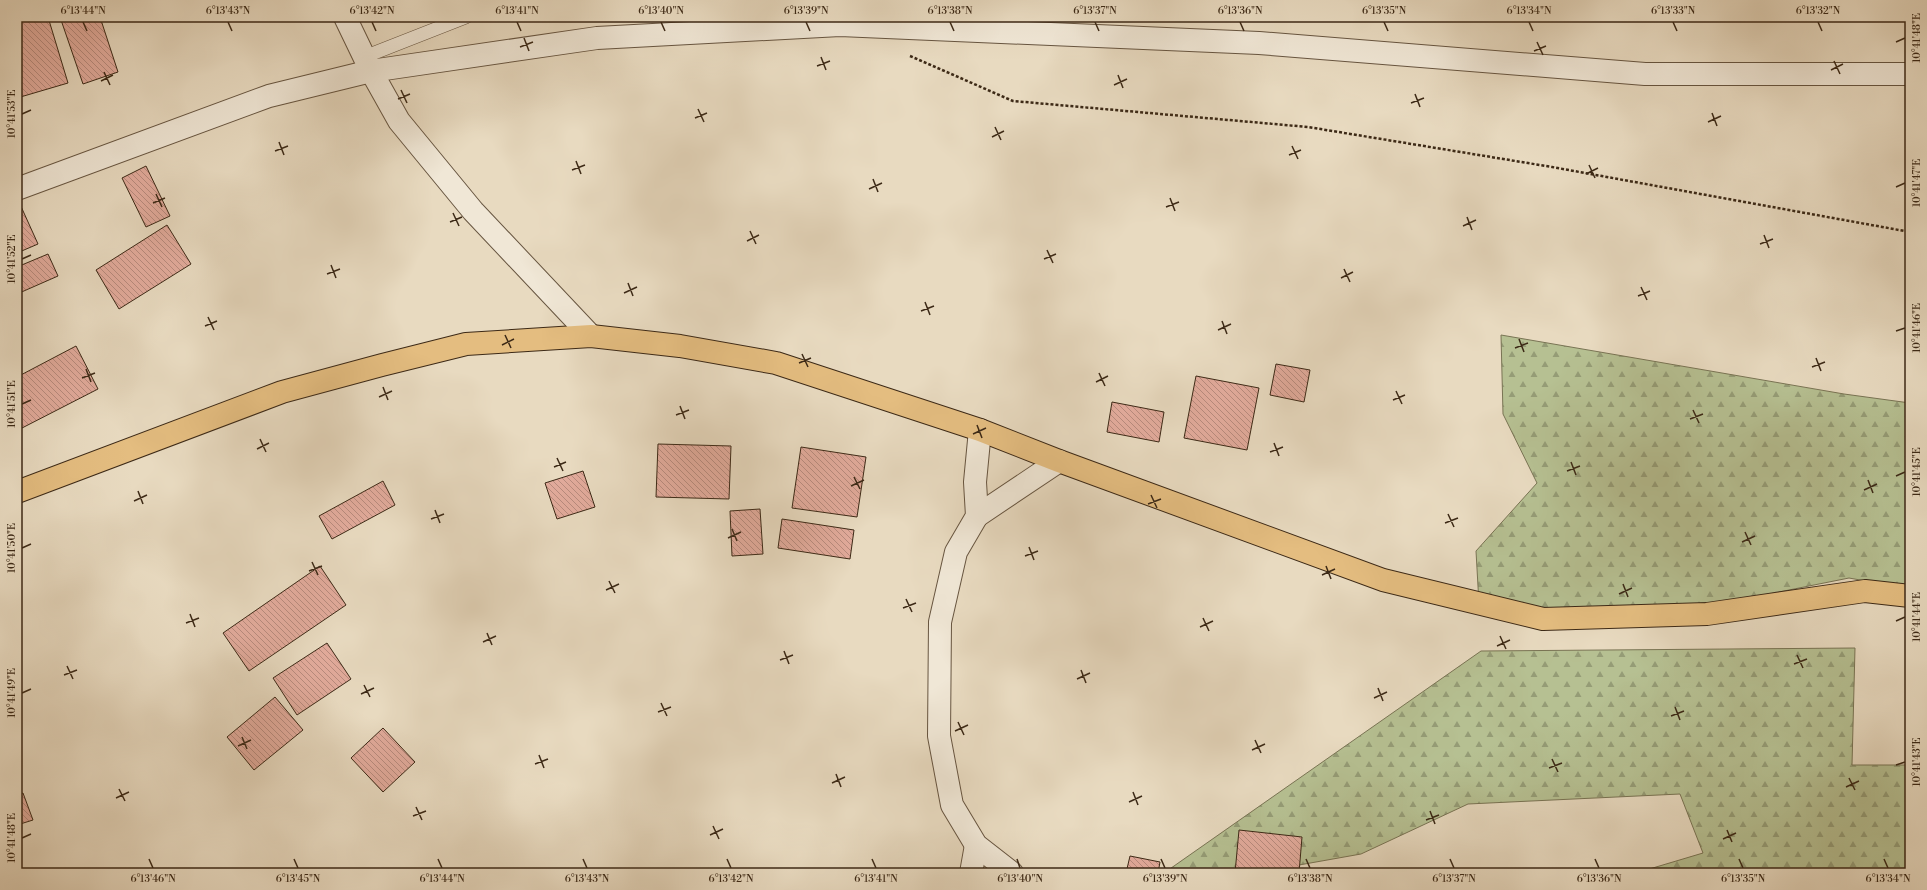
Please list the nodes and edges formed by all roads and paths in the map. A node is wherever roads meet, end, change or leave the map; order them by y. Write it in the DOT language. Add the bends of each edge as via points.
graph roads {
  1 [pos="346,17"];
  2 [pos="466,17"];
  3 [pos="905,53"];
  4 [pos="368,64"];
  5 [pos="1910,74"];
  6 [pos="17,190"];
  7 [pos="1910,232"];
  8 [pos="591,336"];
  9 [pos="980,430"];
  10 [pos="1058,461"];
  11 [pos="17,492"];
  12 [pos="978,516"];
  13 [pos="1910,596"];
  14 [pos="976,845"];
  15 [pos="971,873"];
  16 [pos="1012,873"];
  1 -- 4 [label="street"];
  2 -- 4 [label="lane"];
  3 -- 7 [label="path" via="1013,100 1308,127 1552,167"];
  4 -- 5 [label="street" via="597,38 840,25 1259,43 1645,74"];
  4 -- 6 [label="street" via="269,96"];
  4 -- 8 [label="street" via="399,121 472,211"];
  8 -- 9 [label="highway" via="680,346 776,363"];
  8 -- 11 [label="highway" via="466,344 343,375 282,392"];
  9 -- 10 [label="highway"];
  9 -- 12 [label="street" via="976,482"];
  10 -- 12 [label="street"];
  10 -- 13 [label="highway" via="1383,580 1543,619 1707,614 1865,591"];
  12 -- 14 [label="street" via="956,552 940,622 939,736 952,805"];
  14 -- 15 [label="street"];
  14 -- 16 [label="street"];
}
